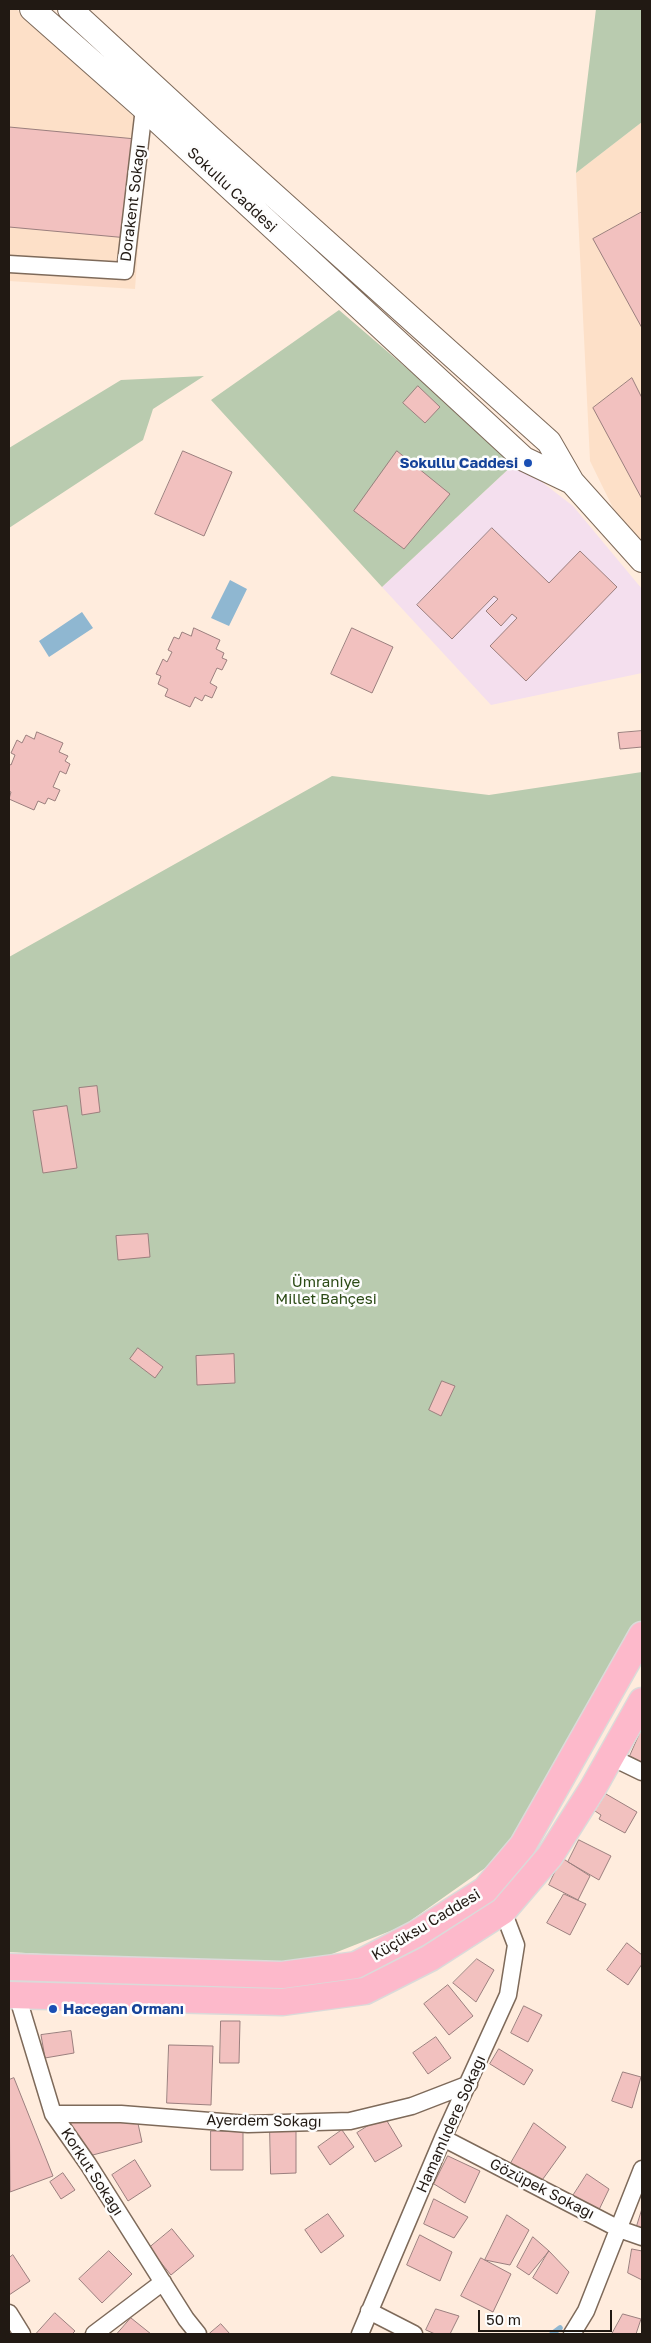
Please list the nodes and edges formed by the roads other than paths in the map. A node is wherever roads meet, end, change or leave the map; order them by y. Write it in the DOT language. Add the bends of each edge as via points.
graph roads {
  1 [pos="32,9"];
  2 [pos="70,9"];
  3 [pos="152,100"];
  4 [pos="9,264"];
  5 [pos="372,284"];
  6 [pos="352,301"];
  7 [pos="572,482"];
  8 [pos="642,560"];
  9 [pos="642,1635"];
  10 [pos="642,1701"];
  11 [pos="611,1757"];
  12 [pos="642,1772"];
  13 [pos="503,1911"];
  14 [pos="12,1967"];
  15 [pos="13,1995"];
  16 [pos="469,2084"];
  17 [pos="53,2114"];
  18 [pos="443,2138"];
  19 [pos="642,2169"];
  20 [pos="619,2229"];
  21 [pos="642,2237"];
  22 [pos="163,2282"];
  23 [pos="369,2311"];
  24 [pos="9,2313"];
  25 [pos="22,2334"];
  26 [pos="94,2334"];
  27 [pos="198,2334"];
  28 [pos="360,2334"];
  29 [pos="414,2334"];
  30 [pos="572,2334"];
  1 -- 3 [label="street, Sokullu Caddesi"];
  2 -- 3 [label="street, Sokullu Caddesi"];
  3 -- 4 [label="street, Dorakent Sokağı" via="124,271"];
  3 -- 5 [label="street, Sokullu Caddesi"];
  3 -- 6 [label="street, Sokullu Caddesi"];
  5 -- 6 [label="street"];
  5 -- 7 [label="street, Sokullu Caddesi" via="549,442"];
  6 -- 7 [label="street, Sokullu Caddesi" via="524,460"];
  7 -- 8 [label="street, Sokullu Caddesi"];
  9 -- 14 [label="main road, Küçüksu Caddesi" via="523,1845 485,1890 416,1934 356,1965 282,1975"];
  10 -- 11 [label="main road, Küçüksu Caddesi"];
  11 -- 12 [label="street"];
  11 -- 13 [label="main road, Küçüksu Caddesi" via="550,1856"];
  13 -- 15 [label="main road, Küçüksu Caddesi" via="430,1958 365,1991 283,2002"];
  13 -- 16 [label="street, Hamamlıdere Sokağı" via="516,1945 508,1995"];
  14 -- 15 [label="main road"];
  15 -- 17 [label="street, Korkut Sokağı"];
  16 -- 17 [label="street, Ayerdem Sokağı" via="412,2106 350,2121 248,2124 121,2114"];
  16 -- 18 [label="street, Hamamlıdere Sokağı"];
  17 -- 22 [label="street, Korkut Sokağı"];
  18 -- 20 [label="street, Gözüpek Sokağı"];
  18 -- 23 [label="street, Hamamlıdere Sokağı"];
  19 -- 20 [label="street"];
  20 -- 21 [label="street, Gözüpek Sokağı"];
  20 -- 30 [label="street" via="586,2311"];
  22 -- 26 [label="street"];
  22 -- 27 [label="street, Korkut Sokağı"];
  23 -- 28 [label="street, Hamamlıdere Sokağı"];
  23 -- 29 [label="street"];
  24 -- 25 [label="street"];
}
